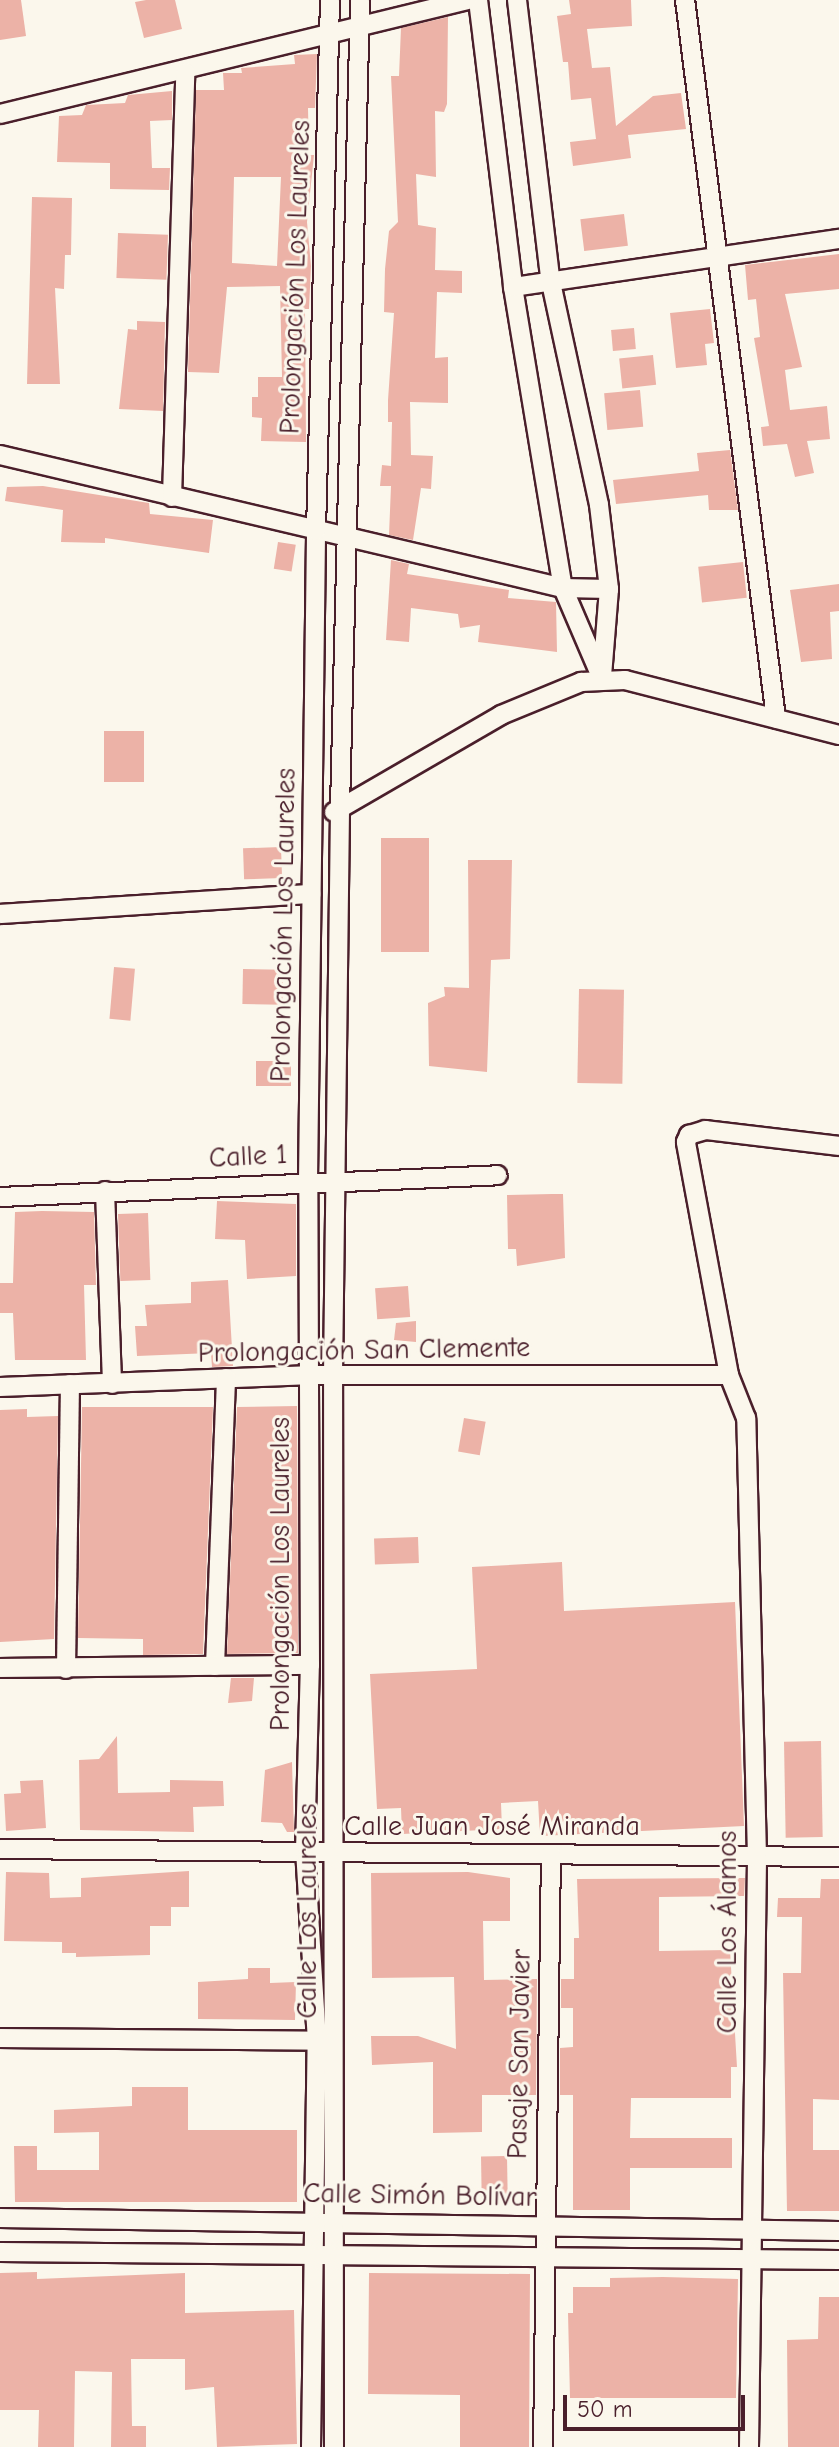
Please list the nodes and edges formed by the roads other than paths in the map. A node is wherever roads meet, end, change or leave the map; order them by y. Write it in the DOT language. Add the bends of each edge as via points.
graph roads {
  1 [pos="330,0"];
  2 [pos="360,0"];
  3 [pos="467,0"];
  4 [pos="478,0"];
  5 [pos="517,0"];
  6 [pos="685,0"];
  7 [pos="360,28"];
  8 [pos="330,36"];
  9 [pos="185,72"];
  10 [pos="0,114"];
  11 [pos="839,239"];
  12 [pos="717,259"];
  13 [pos="550,278"];
  14 [pos="513,287"];
  15 [pos="0,455"];
  16 [pos="172,497"];
  17 [pos="316,531"];
  18 [pos="347,537"];
  19 [pos="563,588"];
  20 [pos="609,589"];
  21 [pos="602,679"];
  22 [pos="776,718"];
  23 [pos="839,735"];
  24 [pos="340,808"];
  25 [pos="312,826"];
  26 [pos="311,894"];
  27 [pos="0,914"];
  28 [pos="839,1146"];
  29 [pos="498,1175"];
  30 [pos="336,1180"];
  31 [pos="308,1181"];
  32 [pos="105,1191"];
  33 [pos="0,1197"];
  34 [pos="307,1375"];
  35 [pos="333,1375"];
  36 [pos="729,1375"];
  37 [pos="226,1378"];
  38 [pos="70,1384"];
  39 [pos="112,1384"];
  40 [pos="0,1387"];
  41 [pos="310,1665"];
  42 [pos="215,1666"];
  43 [pos="0,1668"];
  44 [pos="66,1669"];
  45 [pos="0,1849"];
  46 [pos="305,1852"];
  47 [pos="335,1853"];
  48 [pos="551,1854"];
  49 [pos="757,1857"];
  50 [pos="839,1857"];
  51 [pos="0,2038"];
  52 [pos="317,2041"];
  53 [pos="0,2218"];
  54 [pos="311,2222"];
  55 [pos="335,2222"];
  56 [pos="545,2225"];
  57 [pos="752,2230"];
  58 [pos="839,2231"];
  59 [pos="0,2252"];
  60 [pos="311,2253"];
  61 [pos="335,2253"];
  62 [pos="544,2254"];
  63 [pos="752,2258"];
  64 [pos="839,2260"];
  65 [pos="311,2447"];
  66 [pos="334,2447"];
  67 [pos="543,2447"];
  68 [pos="749,2447"];
  1 -- 8 [label="street, Prolongación Los Laureles"];
  2 -- 7 [label="street, Prolongación Los Laureles"];
  3 -- 7 [label="street"];
  4 -- 14 [label="street"];
  5 -- 13 [label="street"];
  6 -- 12 [label="street"];
  7 -- 8 [label="street"];
  7 -- 18 [label="street, Prolongación Los Laureles"];
  8 -- 9 [label="street"];
  8 -- 17 [label="street, Prolongación Los Laureles"];
  9 -- 10 [label="street"];
  9 -- 16 [label="street"];
  11 -- 12 [label="street"];
  12 -- 13 [label="street"];
  12 -- 22 [label="street"];
  13 -- 14 [label="street"];
  13 -- 20 [label="street" via="599,505"];
  14 -- 19 [label="street"];
  15 -- 16 [label="street"];
  16 -- 17 [label="street"];
  17 -- 18 [label="street"];
  17 -- 25 [label="street, Prolongación Los Laureles"];
  18 -- 19 [label="street"];
  18 -- 24 [label="street, Prolongación Los Laureles"];
  19 -- 20 [label="street"];
  19 -- 21 [label="street"];
  20 -- 21 [label="street"];
  21 -- 22 [label="street"];
  21 -- 24 [label="street" via="501,715"];
  22 -- 23 [label="street"];
  24 -- 25 [label="street"];
  24 -- 30 [label="street, Prolongación Los Laureles"];
  25 -- 26 [label="street, Prolongación Los Laureles"];
  26 -- 27 [label="street"];
  26 -- 31 [label="street, Prolongación Los Laureles"];
  28 -- 36 [label="street" via="705,1130 689,1135 690,1168"];
  29 -- 30 [label="street, Calle 1"];
  30 -- 31 [label="street, Calle 1"];
  30 -- 35 [label="street, Prolongación Los Laureles"];
  31 -- 32 [label="street, Calle 1"];
  31 -- 34 [label="street, Prolongación Los Laureles"];
  32 -- 33 [label="street, Calle 1"];
  32 -- 39 [label="street"];
  34 -- 35 [label="street, Prolongación San Clemente"];
  34 -- 37 [label="street, Prolongación San Clemente"];
  34 -- 41 [label="street, Prolongación Los Laureles"];
  35 -- 36 [label="street, Prolongación San Clemente"];
  35 -- 47 [label="street, Calle Los Laureles"];
  36 -- 49 [label="street, Calle Los Álamos" via="746,1418"];
  37 -- 39 [label="street, Prolongación San Clemente"];
  37 -- 42 [label="street"];
  38 -- 39 [label="street, Prolongación San Clemente"];
  38 -- 40 [label="street, Prolongación San Clemente"];
  38 -- 44 [label="street"];
  41 -- 42 [label="street"];
  41 -- 46 [label="street, Prolongación Los Laureles"];
  42 -- 44 [label="street"];
  43 -- 44 [label="street"];
  45 -- 46 [label="street, Calle Juan José Miranda"];
  46 -- 47 [label="street, Calle Juan José Miranda"];
  46 -- 52 [label="street, Calle Los Laureles"];
  47 -- 48 [label="street, Calle Juan José Miranda"];
  47 -- 55 [label="street, Calle Los Laureles"];
  48 -- 49 [label="street, Calle Juan José Miranda"];
  48 -- 56 [label="street, Pasaje San Javier"];
  49 -- 50 [label="street, Calle Juan José Miranda"];
  49 -- 57 [label="street, Calle Los Álamos"];
  51 -- 52 [label="street"];
  52 -- 54 [label="street, Calle Los Laureles"];
  53 -- 54 [label="street, Calle Simón Bolívar"];
  54 -- 55 [label="street, Calle Simón Bolívar"];
  54 -- 60 [label="street, Calle Los Laureles"];
  55 -- 56 [label="street, Calle Simón Bolívar"];
  55 -- 61 [label="street, Calle Los Laureles"];
  56 -- 57 [label="street, Calle Simón Bolívar"];
  56 -- 62 [label="street, Pasaje San Javier"];
  57 -- 58 [label="street, Calle Simón Bolívar"];
  57 -- 63 [label="street, Calle Los Álamos"];
  59 -- 60 [label="street, Calle Simón Bolívar"];
  60 -- 61 [label="street, Calle Simón Bolívar"];
  60 -- 65 [label="street, Calle Los Laureles"];
  61 -- 62 [label="street, Calle Simón Bolívar"];
  61 -- 66 [label="street, Calle Los Laureles"];
  62 -- 63 [label="street, Calle Simón Bolívar"];
  62 -- 67 [label="street, Pasaje San Javier"];
  63 -- 64 [label="street, Calle Simón Bolívar"];
  63 -- 68 [label="street, Calle Los Álamos"];
}
